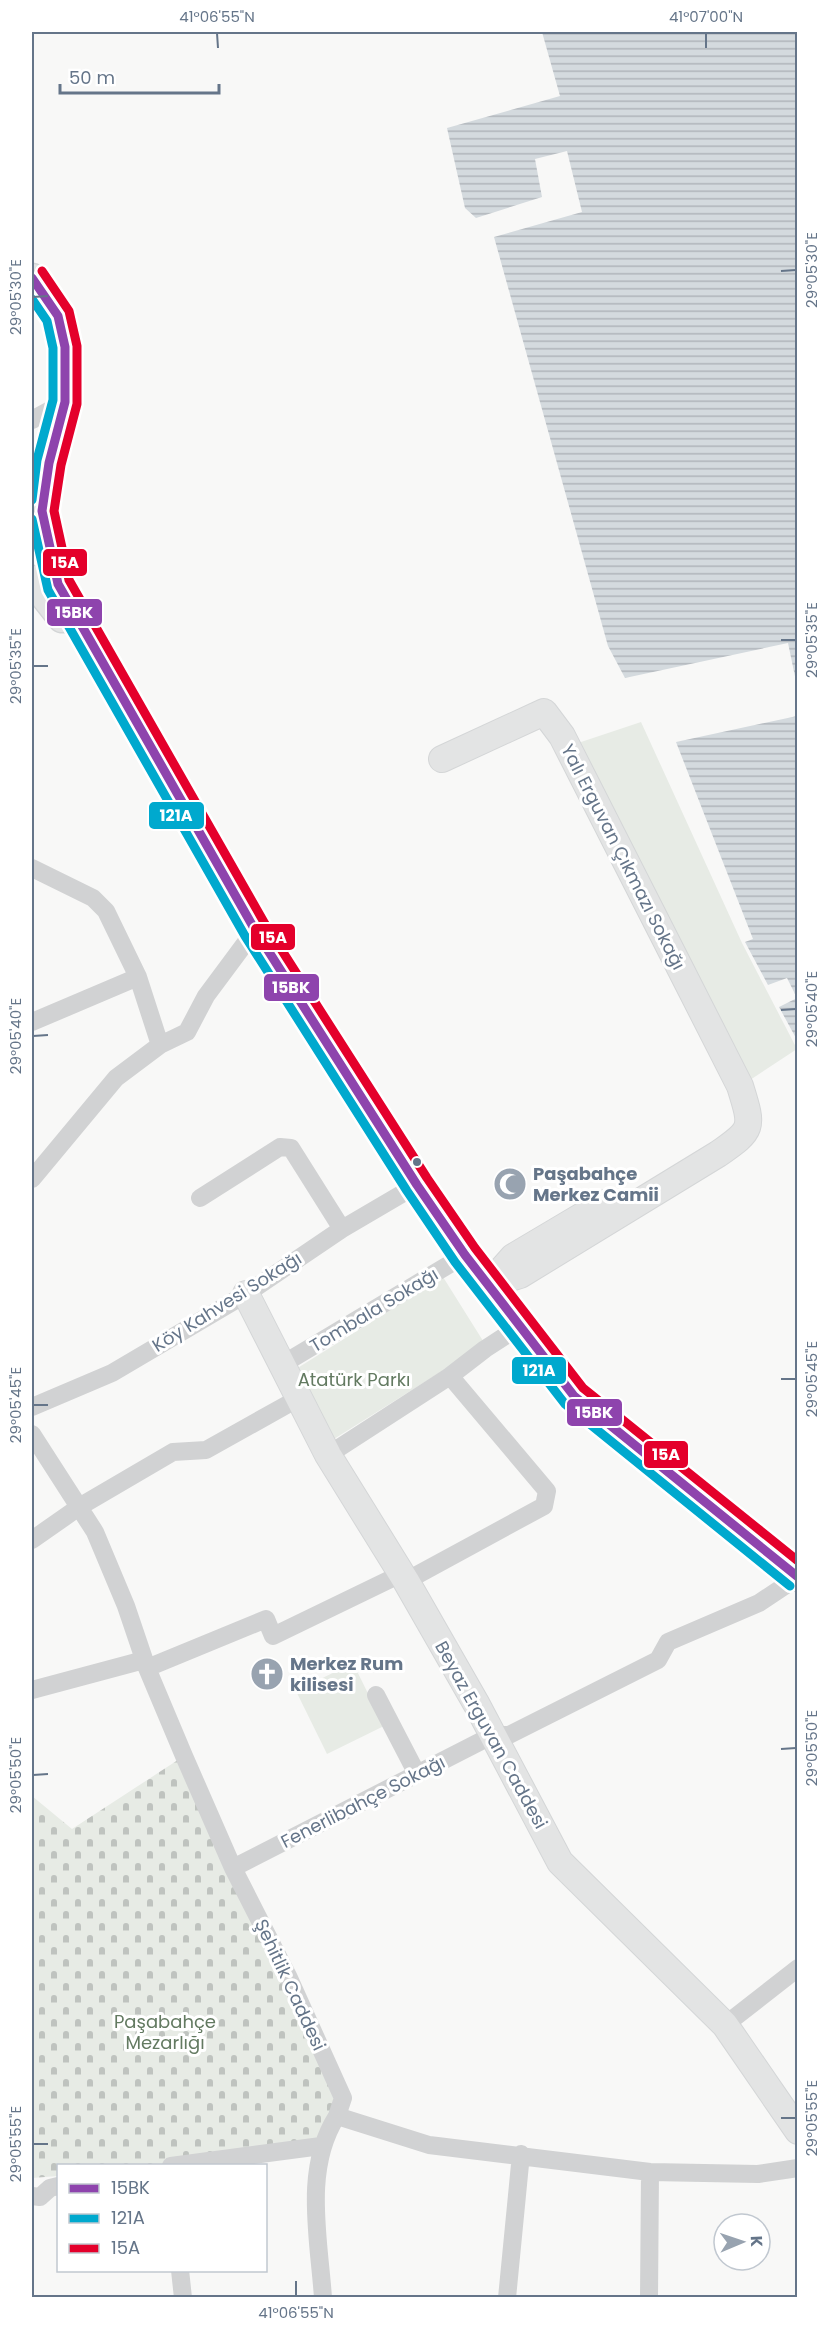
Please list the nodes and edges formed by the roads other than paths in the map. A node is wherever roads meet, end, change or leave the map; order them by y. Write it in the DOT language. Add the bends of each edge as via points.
graph roads {
  1 [pos="32,278"];
  2 [pos="65,402"];
  3 [pos="32,420"];
  4 [pos="32,448"];
  5 [pos="32,580"];
  6 [pos="94,645"];
  7 [pos="441,759"];
  8 [pos="32,868"];
  9 [pos="255,930"];
  10 [pos="138,977"];
  11 [pos="32,1022"];
  12 [pos="160,1045"];
  13 [pos="32,1179"];
  14 [pos="417,1185"];
  15 [pos="200,1198"];
  16 [pos="342,1229"];
  17 [pos="465,1255"];
  18 [pos="488,1285"];
  19 [pos="246,1294"];
  20 [pos="519,1327"];
  21 [pos="283,1364"];
  22 [pos="450,1376"];
  23 [pos="299,1398"];
  24 [pos="32,1407"];
  25 [pos="32,1434"];
  26 [pos="328,1455"];
  27 [pos="79,1507"];
  28 [pos="32,1540"];
  29 [pos="798,1577"];
  30 [pos="404,1578"];
  31 [pos="146,1664"];
  32 [pos="32,1690"];
  33 [pos="376,1695"];
  34 [pos="493,1735"];
  35 [pos="417,1774"];
  36 [pos="233,1868"];
  37 [pos="798,1968"];
  38 [pos="725,2025"];
  39 [pos="337,2116"];
  40 [pos="798,2131"];
  41 [pos="321,2146"];
  42 [pos="521,2154"];
  43 [pos="187,2164"];
  44 [pos="798,2168"];
  45 [pos="650,2172"];
  46 [pos="57,2186"];
  47 [pos="32,2196"];
  48 [pos="180,2272"];
  49 [pos="183,2298"];
  50 [pos="323,2298"];
  51 [pos="507,2298"];
  52 [pos="649,2298"];
  1 -- 2 [label="main road" via="58,316 66,347"];
  2 -- 3 [label="street"];
  2 -- 4 [label="main road"];
  2 -- 6 [label="main road" via="49,463 42,511 58,584"];
  5 -- 6 [label="main road" via="71,628"];
  6 -- 9 [label="main road"];
  7 -- 18 [label="main road, Yalı Erguvan Çıkmazı Sokağı" via="544,712 562,736 740,1086 749,1122 744,1136 718,1154 520,1275"];
  8 -- 10 [label="street" via="93,898 106,911"];
  9 -- 12 [label="street" via="206,996 187,1032"];
  9 -- 14 [label="main road"];
  10 -- 11 [label="street"];
  10 -- 12 [label="street"];
  12 -- 13 [label="street" via="116,1078"];
  14 -- 16 [label="street, Köy Kahvesi Sokağı"];
  14 -- 17 [label="main road"];
  15 -- 16 [label="street" via="280,1147 291,1148"];
  16 -- 19 [label="street, Köy Kahvesi Sokağı"];
  17 -- 18 [label="main road"];
  17 -- 21 [label="street, Tombala Sokağı"];
  18 -- 20 [label="main road"];
  19 -- 21 [label="main road, Beyaz Erguvan Caddesi"];
  19 -- 24 [label="street, Köy Kahvesi Sokağı" via="112,1373"];
  20 -- 22 [label="street"];
  20 -- 29 [label="main road" via="574,1396"];
  21 -- 23 [label="main road, Beyaz Erguvan Caddesi"];
  22 -- 26 [label="street"];
  22 -- 30 [label="street" via="547,1491 544,1506"];
  23 -- 26 [label="main road, Beyaz Erguvan Caddesi"];
  23 -- 27 [label="street" via="206,1450 173,1452"];
  25 -- 27 [label="street, Şehitlik Caddesi"];
  26 -- 30 [label="main road, Beyaz Erguvan Caddesi"];
  27 -- 28 [label="street"];
  27 -- 31 [label="street, Şehitlik Caddesi" via="95,1532"];
  29 -- 34 [label="street, Fenerlibahçe Sokağı" via="759,1603 668,1642 658,1660 509,1735"];
  30 -- 31 [label="street" via="273,1636 266,1619"];
  30 -- 34 [label="main road, Beyaz Erguvan Caddesi"];
  31 -- 32 [label="street"];
  31 -- 36 [label="street, Şehitlik Caddesi"];
  33 -- 35 [label="street"];
  34 -- 35 [label="street, Fenerlibahçe Sokağı"];
  34 -- 38 [label="main road, Beyaz Erguvan Caddesi" via="560,1862"];
  35 -- 36 [label="street, Fenerlibahçe Sokağı"];
  36 -- 39 [label="street, Şehitlik Caddesi" via="288,1976 343,2098"];
  37 -- 38 [label="street"];
  38 -- 40 [label="main road, Beyaz Erguvan Caddesi"];
  39 -- 41 [label="street"];
  39 -- 42 [label="street" via="429,2145"];
  41 -- 43 [label="street"];
  41 -- 50 [label="street" via="316,2180"];
  42 -- 45 [label="street"];
  42 -- 51 [label="street"];
  44 -- 45 [label="street" via="758,2174"];
  45 -- 52 [label="street"];
  46 -- 47 [label="street" via="40,2197"];
  48 -- 49 [label="street"];
}
